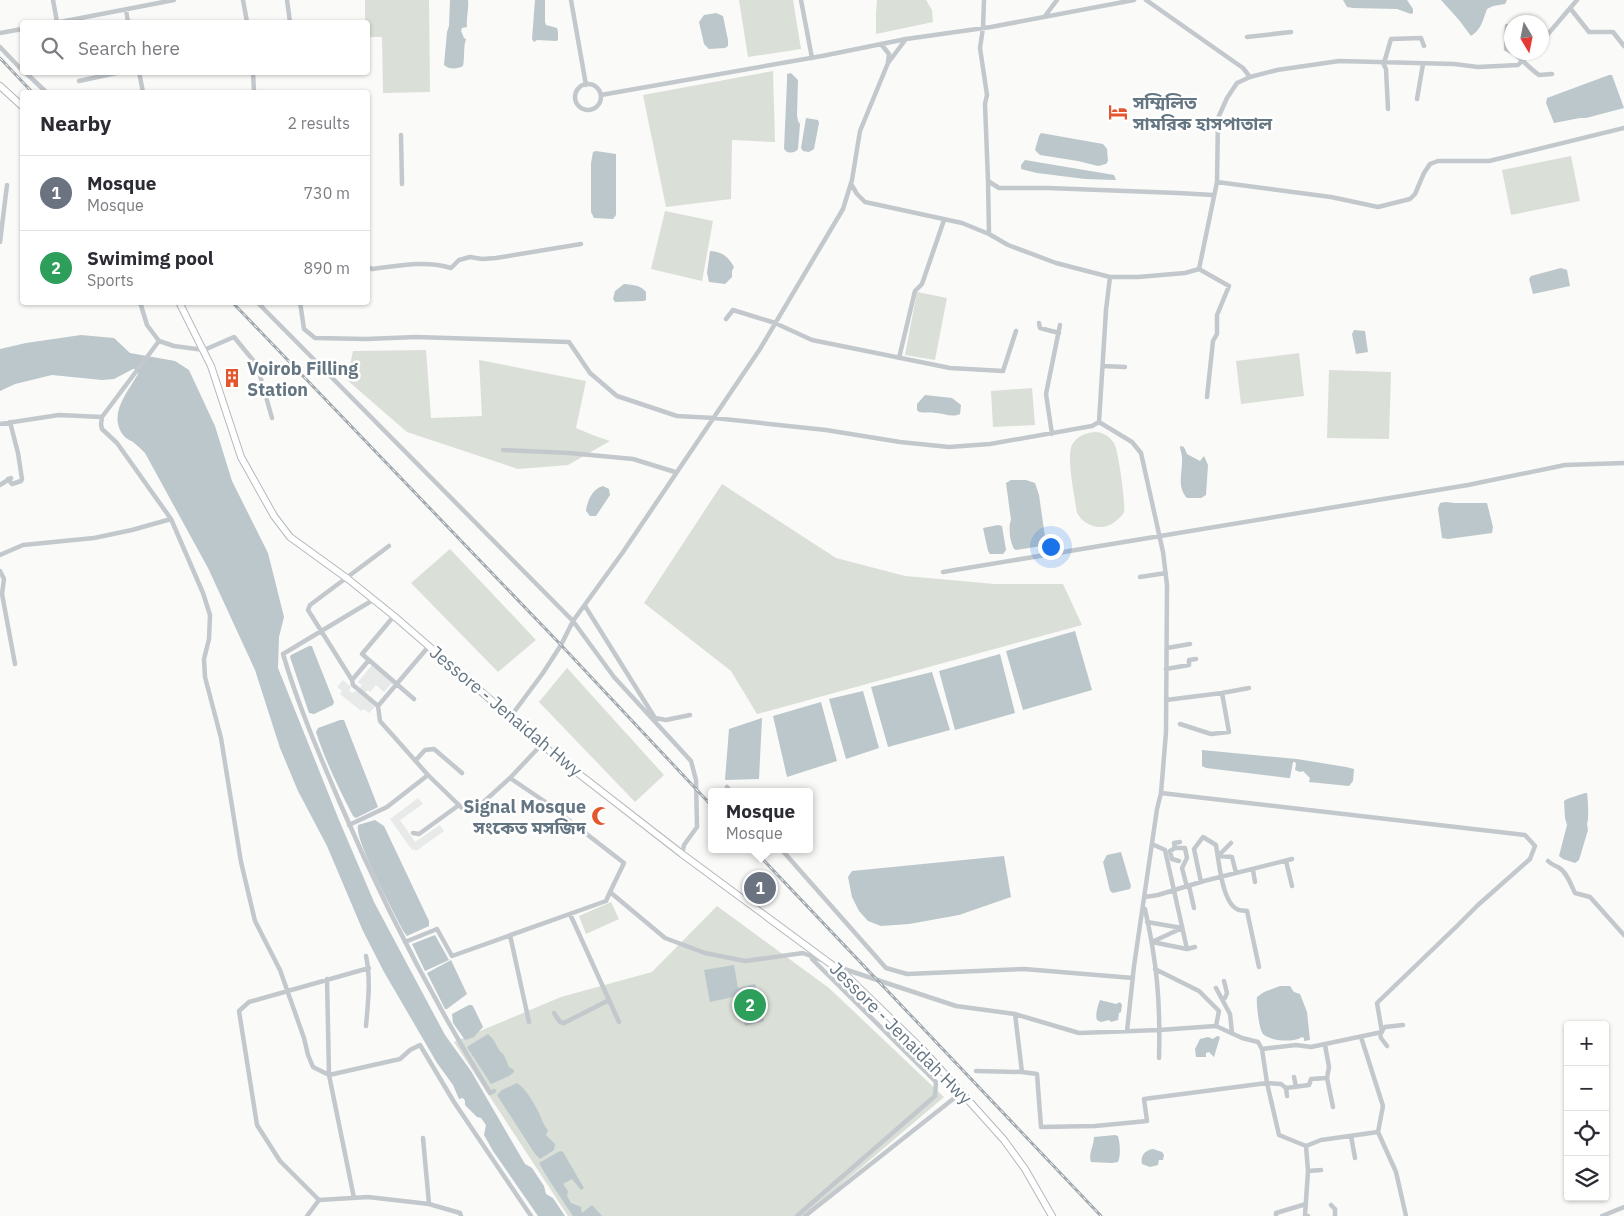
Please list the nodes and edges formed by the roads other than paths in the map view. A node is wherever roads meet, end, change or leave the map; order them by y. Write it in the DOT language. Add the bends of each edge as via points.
graph roads {
  1 [pos="53,0"];
  2 [pos="174,0"];
  3 [pos="243,0"];
  4 [pos="287,0"];
  5 [pos="571,0"];
  6 [pos="801,0"];
  7 [pos="984,0"];
  8 [pos="1057,0"];
  9 [pos="1134,0"];
  10 [pos="1146,0"];
  11 [pos="1577,0"];
  12 [pos="1570,8"];
  13 [pos="126,10"];
  14 [pos="1045,16"];
  15 [pos="58,20"];
  16 [pos="69,20"];
  17 [pos="128,20"];
  18 [pos="247,20"];
  19 [pos="290,20"];
  20 [pos="983,28"];
  21 [pos="20,29"];
  22 [pos="1292,32"];
  23 [pos="0,33"];
  24 [pos="1549,33"];
  25 [pos="1247,37"];
  26 [pos="906,39"];
  27 [pos="881,44"];
  28 [pos="1424,46"];
  29 [pos="1624,46"];
  30 [pos="0,47"];
  31 [pos="812,58"];
  32 [pos="1523,60"];
  33 [pos="888,63"];
  34 [pos="1384,63"];
  35 [pos="1423,64"];
  36 [pos="20,68"];
  37 [pos="1552,74"];
  38 [pos="29,75"];
  39 [pos="107,75"];
  40 [pos="140,75"];
  41 [pos="253,75"];
  42 [pos="1250,77"];
  43 [pos="79,81"];
  44 [pos="586,85"];
  45 [pos="0,86"];
  46 [pos="44,90"];
  47 [pos="143,90"];
  48 [pos="254,90"];
  49 [pos="601,95"];
  50 [pos="1417,99"];
  51 [pos="20,104"];
  52 [pos="1388,109"];
  53 [pos="1624,128"];
  54 [pos="400,135"];
  55 [pos="988,181"];
  56 [pos="1217,182"];
  57 [pos="402,184"];
  58 [pos="851,184"];
  59 [pos="7,185"];
  60 [pos="1213,195"];
  61 [pos="944,220"];
  62 [pos="989,234"];
  63 [pos="0,242"];
  64 [pos="581,244"];
  65 [pos="370,268"];
  66 [pos="1199,269"];
  67 [pos="1110,276"];
  68 [pos="141,305"];
  69 [pos="181,305"];
  70 [pos="260,305"];
  71 [pos="300,305"];
  72 [pos="726,320"];
  73 [pos="775,323"];
  74 [pos="1039,323"];
  75 [pos="1060,325"];
  76 [pos="1016,331"];
  77 [pos="1059,333"];
  78 [pos="159,341"];
  79 [pos="204,350"];
  80 [pos="899,358"];
  81 [pos="1103,366"];
  82 [pos="1125,367"];
  83 [pos="1207,397"];
  84 [pos="102,417"];
  85 [pos="272,418"];
  86 [pos="714,418"];
  87 [pos="10,422"];
  88 [pos="1099,422"];
  89 [pos="0,424"];
  90 [pos="1052,434"];
  91 [pos="503,450"];
  92 [pos="1624,463"];
  93 [pos="676,472"];
  94 [pos="0,485"];
  95 [pos="171,519"];
  96 [pos="1159,537"];
  97 [pos="389,546"];
  98 [pos="0,556"];
  99 [pos="0,571"];
  100 [pos="944,572"];
  101 [pos="1166,573"];
  102 [pos="1140,577"];
  103 [pos="346,578"];
  104 [pos="374,600"];
  105 [pos="584,606"];
  106 [pos="394,616"];
  107 [pos="573,621"];
  108 [pos="321,632"];
  109 [pos="1190,644"];
  110 [pos="429,646"];
  111 [pos="1167,648"];
  112 [pos="1196,659"];
  113 [pos="369,660"];
  114 [pos="15,664"];
  115 [pos="1166,670"];
  116 [pos="352,680"];
  117 [pos="396,684"];
  118 [pos="1249,688"];
  119 [pos="1222,693"];
  120 [pos="414,699"];
  121 [pos="1166,700"];
  122 [pos="378,706"];
  123 [pos="690,715"];
  124 [pos="511,716"];
  125 [pos="1180,724"];
  126 [pos="542,744"];
  127 [pos="416,760"];
  128 [pos="462,774"];
  129 [pos="428,775"];
  130 [pos="510,778"];
  131 [pos="1161,793"];
  132 [pos="459,805"];
  133 [pos="349,825"];
  134 [pos="413,833"];
  135 [pos="1180,842"];
  136 [pos="1152,844"];
  137 [pos="1231,844"];
  138 [pos="1195,846"];
  139 [pos="1175,848"];
  140 [pos="1185,848"];
  141 [pos="785,853"];
  142 [pos="682,854"];
  143 [pos="1218,856"];
  144 [pos="1292,859"];
  145 [pos="1178,861"];
  146 [pos="1286,861"];
  147 [pos="1548,861"];
  148 [pos="1253,870"];
  149 [pos="1236,873"];
  150 [pos="1222,877"];
  151 [pos="1201,882"];
  152 [pos="1255,882"];
  153 [pos="1292,886"];
  154 [pos="1188,887"];
  155 [pos="1174,890"];
  156 [pos="610,892"];
  157 [pos="1145,897"];
  158 [pos="1144,905"];
  159 [pos="1194,908"];
  160 [pos="570,914"];
  161 [pos="1148,922"];
  162 [pos="1182,928"];
  163 [pos="510,935"];
  164 [pos="1624,935"];
  165 [pos="405,942"];
  166 [pos="1152,942"];
  167 [pos="1195,947"];
  168 [pos="1186,949"];
  169 [pos="366,956"];
  170 [pos="812,959"];
  171 [pos="836,967"];
  172 [pos="1259,967"];
  173 [pos="369,968"];
  174 [pos="1155,969"];
  175 [pos="1133,978"];
  176 [pos="327,979"];
  177 [pos="1224,981"];
  178 [pos="1216,988"];
  179 [pos="288,992"];
  180 [pos="1225,998"];
  181 [pos="609,1000"];
  182 [pos="1222,1005"];
  183 [pos="1219,1011"];
  184 [pos="554,1013"];
  185 [pos="1015,1014"];
  186 [pos="530,1022"];
  187 [pos="619,1022"];
  188 [pos="1403,1025"];
  189 [pos="366,1026"];
  190 [pos="1216,1026"];
  191 [pos="1159,1030"];
  192 [pos="1127,1031"];
  193 [pos="1232,1033"];
  194 [pos="1381,1033"];
  195 [pos="1361,1037"];
  196 [pos="1325,1045"];
  197 [pos="1387,1046"];
  198 [pos="1262,1049"];
  199 [pos="1158,1058"];
  200 [pos="976,1071"];
  201 [pos="1022,1072"];
  202 [pos="329,1075"];
  203 [pos="1294,1078"];
  204 [pos="1327,1078"];
  205 [pos="1267,1083"];
  206 [pos="1296,1086"];
  207 [pos="1286,1088"];
  208 [pos="494,1091"];
  209 [pos="962,1092"];
  210 [pos="1287,1096"];
  211 [pos="1333,1107"];
  212 [pos="1378,1132"];
  213 [pos="1352,1136"];
  214 [pos="423,1138"];
  215 [pos="1306,1146"];
  216 [pos="1355,1158"];
  217 [pos="1321,1170"];
  218 [pos="1308,1171"];
  219 [pos="354,1198"];
  220 [pos="319,1200"];
  221 [pos="429,1204"];
  222 [pos="1306,1204"];
  223 [pos="1331,1204"];
  224 [pos="1624,1207"];
  225 [pos="307,1216"];
  226 [pos="461,1216"];
  227 [pos="531,1216"];
  228 [pos="796,1216"];
  229 [pos="805,1216"];
  230 [pos="1052,1216"];
  231 [pos="1276,1216"];
  232 [pos="1308,1216"];
  233 [pos="1335,1216"];
  234 [pos="1406,1216"];
  235 [pos="1602,1216"];
  1 -- 15 [label="street"];
  2 -- 13 [label="street"];
  3 -- 18 [label="street"];
  4 -- 19 [label="street"];
  5 -- 44 [label="street"];
  6 -- 31 [label="street"];
  7 -- 20 [label="street"];
  8 -- 14 [label="street"];
  9 -- 14 [label="street"];
  10 -- 42 [label="street"];
  11 -- 12 [label="street"];
  12 -- 24 [label="street"];
  12 -- 29 [label="street" via="1589,32 1613,32"];
  13 -- 16 [label="street"];
  13 -- 17 [label="street"];
  14 -- 20 [label="street"];
  20 -- 26 [label="street"];
  20 -- 55 [label="street" via="980,48 987,95"];
  21 -- 23 [label="street"];
  22 -- 25 [label="street"];
  26 -- 27 [label="street"];
  26 -- 33 [label="street"];
  27 -- 31 [label="street"];
  27 -- 33 [label="street" via="889,54"];
  28 -- 34 [label="street" via="1421,38 1392,39"];
  30 -- 36 [label="street"];
  31 -- 49 [label="street"];
  32 -- 35 [label="street" via="1518,65 1478,67"];
  32 -- 37 [label="street" via="1538,75"];
  33 -- 58 [label="street" via="860,131"];
  34 -- 35 [label="street"];
  34 -- 42 [label="street" via="1338,61"];
  34 -- 52 [label="street"];
  35 -- 50 [label="street"];
  38 -- 46 [label="street"];
  39 -- 43 [label="street"];
  40 -- 47 [label="street"];
  41 -- 48 [label="street"];
  42 -- 56 [label="street" via="1237,83 1218,118"];
  44 -- 49 [label="street" via="596,87"];
  44 -- 49 [label="street" via="581,86 576,94 580,108 595,108"];
  45 -- 51 [label="highway"];
  53 -- 56 [label="street" via="1489,161 1438,161 1430,164 1410,199 1378,207 1332,197"];
  54 -- 57 [label="street"];
  55 -- 60 [label="street" via="999,188"];
  55 -- 62 [label="street"];
  56 -- 60 [label="street"];
  58 -- 61 [label="street" via="866,202"];
  58 -- 73 [label="street" via="843,209"];
  59 -- 63 [label="street"];
  60 -- 66 [label="street"];
  61 -- 62 [label="street"];
  61 -- 80 [label="street" via="922,284 915,291"];
  62 -- 67 [label="street" via="1008,246 1056,263"];
  64 -- 65 [label="street" via="496,258 470,257 451,268 415,264"];
  66 -- 67 [label="street" via="1138,277"];
  66 -- 83 [label="street" via="1229,286 1217,315"];
  67 -- 81 [label="street"];
  68 -- 78 [label="street" via="147,325"];
  69 -- 79 [label="highway, Jessore - Jenaidah Hwy"];
  70 -- 107 [label="street"];
  71 -- 86 [label="street" via="304,329 315,338 366,340 416,337 569,342 590,373 617,396 677,416"];
  72 -- 73 [label="street" via="734,310"];
  73 -- 80 [label="street" via="812,340"];
  73 -- 86 [label="street"];
  74 -- 77 [label="street" via="1040,328"];
  75 -- 77 [label="street"];
  76 -- 80 [label="street" via="1004,371 950,368"];
  77 -- 90 [label="street" via="1046,394"];
  78 -- 79 [label="street"];
  78 -- 84 [label="street"];
  79 -- 85 [label="street" via="234,336 257,365"];
  79 -- 103 [label="highway, Jessore - Jenaidah Hwy" via="241,457 274,516 290,537"];
  81 -- 82 [label="street"];
  81 -- 88 [label="street"];
  84 -- 87 [label="street" via="59,415"];
  84 -- 95 [label="street" via="102,429 117,443"];
  86 -- 90 [label="street" via="949,447"];
  86 -- 93 [label="street"];
  87 -- 89 [label="street"];
  87 -- 94 [label="street" via="22,479 12,484 10,478"];
  88 -- 90 [label="street"];
  88 -- 96 [label="street" via="1132,442 1141,453"];
  91 -- 93 [label="street" via="633,459"];
  92 -- 96 [label="street" via="1565,465 1468,485"];
  93 -- 105 [label="street"];
  95 -- 98 [label="street" via="94,538 23,545"];
  95 -- 179 [label="street" via="210,615 205,677 221,738 241,862 255,921"];
  96 -- 100 [label="street"];
  96 -- 101 [label="street"];
  97 -- 103 [label="street"];
  99 -- 114 [label="street" via="4,579 2,594"];
  101 -- 102 [label="street"];
  101 -- 111 [label="street"];
  103 -- 104 [label="highway, Jessore - Jenaidah Hwy"];
  103 -- 108 [label="street" via="310,604 308,610"];
  104 -- 106 [label="highway, Jessore - Jenaidah Hwy"];
  104 -- 108 [label="street"];
  105 -- 107 [label="street"];
  105 -- 123 [label="street" via="655,718 666,720"];
  106 -- 110 [label="highway, Jessore - Jenaidah Hwy"];
  106 -- 113 [label="street" via="362,654"];
  107 -- 124 [label="street" via="543,673"];
  107 -- 142 [label="street" via="614,678 691,761 696,780 697,827"];
  108 -- 116 [label="street"];
  108 -- 133 [label="street" via="283,654 318,753"];
  109 -- 111 [label="street"];
  110 -- 117 [label="street"];
  110 -- 124 [label="highway, Jessore - Jenaidah Hwy"];
  111 -- 115 [label="street"];
  112 -- 115 [label="street" via="1189,660 1189,665"];
  113 -- 116 [label="street"];
  113 -- 117 [label="street"];
  115 -- 121 [label="street"];
  116 -- 122 [label="street" via="353,685"];
  117 -- 120 [label="street"];
  117 -- 122 [label="street"];
  118 -- 119 [label="street"];
  119 -- 121 [label="street"];
  119 -- 125 [label="street" via="1228,732 1211,734"];
  121 -- 131 [label="street"];
  122 -- 127 [label="street" via="380,721"];
  124 -- 126 [label="highway, Jessore - Jenaidah Hwy"];
  126 -- 130 [label="street"];
  126 -- 142 [label="highway, Jessore - Jenaidah Hwy"];
  127 -- 128 [label="street" via="425,750 434,749"];
  127 -- 129 [label="street"];
  129 -- 132 [label="street"];
  129 -- 133 [label="street" via="388,807"];
  130 -- 132 [label="street" via="477,808 464,810"];
  130 -- 156 [label="street" via="624,864"];
  131 -- 136 [label="street"];
  131 -- 194 [label="street" via="1525,835 1535,846 1530,859 1377,1003"];
  132 -- 134 [label="street" via="419,834"];
  133 -- 165 [label="street"];
  135 -- 139 [label="street" via="1174,843"];
  136 -- 155 [label="street" via="1165,850"];
  136 -- 157 [label="street"];
  137 -- 143 [label="street"];
  138 -- 140 [label="street"];
  138 -- 143 [label="street" via="1203,837 1216,845"];
  138 -- 151 [label="street"];
  139 -- 140 [label="street"];
  139 -- 145 [label="street" via="1170,851 1172,859"];
  140 -- 154 [label="street" via="1187,858 1182,868"];
  141 -- 175 [label="street" via="886,968 907,974 1024,969"];
  142 -- 171 [label="highway, Jessore - Jenaidah Hwy"];
  143 -- 149 [label="street" via="1232,857"];
  143 -- 150 [label="street"];
  144 -- 146 [label="street"];
  146 -- 148 [label="street"];
  146 -- 153 [label="street"];
  147 -- 164 [label="street" via="1565,873 1575,893 1590,897"];
  148 -- 149 [label="street"];
  148 -- 152 [label="street"];
  149 -- 150 [label="street"];
  150 -- 151 [label="street"];
  150 -- 172 [label="street" via="1226,897 1238,910 1247,911"];
  151 -- 154 [label="street"];
  154 -- 155 [label="street"];
  154 -- 159 [label="street"];
  155 -- 157 [label="street"];
  155 -- 162 [label="street"];
  156 -- 160 [label="street" via="606,901"];
  156 -- 171 [label="street" via="665,938 705,953 745,961 804,953"];
  157 -- 158 [label="street"];
  158 -- 161 [label="street"];
  158 -- 175 [label="street"];
  160 -- 163 [label="street"];
  160 -- 181 [label="street"];
  161 -- 162 [label="street"];
  161 -- 166 [label="street"];
  162 -- 166 [label="street"];
  162 -- 168 [label="street"];
  163 -- 165 [label="street" via="452,956 437,930"];
  163 -- 186 [label="street"];
  165 -- 208 [label="street" via="474,1068 490,1094"];
  166 -- 168 [label="street"];
  166 -- 174 [label="street"];
  167 -- 168 [label="street"];
  169 -- 173 [label="street"];
  170 -- 228 [label="street" via="936,1082 935,1096"];
  171 -- 185 [label="street" via="956,1006"];
  171 -- 209 [label="highway, Jessore - Jenaidah Hwy"];
  173 -- 176 [label="street"];
  173 -- 189 [label="street"];
  174 -- 183 [label="street" via="1200,991"];
  174 -- 191 [label="street"];
  175 -- 192 [label="street"];
  176 -- 179 [label="street"];
  176 -- 202 [label="street"];
  177 -- 180 [label="street"];
  178 -- 193 [label="street" via="1230,1014"];
  179 -- 202 [label="street" via="313,1067"];
  179 -- 220 [label="street" via="249,1002 239,1011 257,1125 280,1161"];
  181 -- 184 [label="street" via="564,1023"];
  181 -- 187 [label="street"];
  182 -- 183 [label="street"];
  183 -- 190 [label="street"];
  185 -- 192 [label="street" via="1079,1033"];
  185 -- 201 [label="street"];
  188 -- 194 [label="street" via="1385,1027"];
  190 -- 191 [label="street"];
  190 -- 193 [label="street"];
  191 -- 192 [label="street"];
  191 -- 199 [label="street"];
  193 -- 198 [label="street" via="1258,1042"];
  194 -- 195 [label="street"];
  194 -- 197 [label="street"];
  195 -- 196 [label="street"];
  195 -- 212 [label="street" via="1383,1106"];
  196 -- 198 [label="street"];
  196 -- 204 [label="street" via="1329,1067"];
  198 -- 205 [label="street"];
  200 -- 201 [label="street"];
  201 -- 205 [label="street" via="1037,1074 1041,1127 1148,1121 1144,1099"];
  202 -- 219 [label="street"];
  202 -- 227 [label="street" via="400,1059 420,1045 454,1102"];
  203 -- 206 [label="street"];
  204 -- 206 [label="street" via="1311,1079 1309,1084"];
  204 -- 211 [label="street"];
  205 -- 207 [label="street" via="1281,1084"];
  205 -- 215 [label="street" via="1279,1135"];
  206 -- 207 [label="street"];
  207 -- 210 [label="street"];
  209 -- 229 [label="street"];
  209 -- 230 [label="highway, Jessore - Jenaidah Hwy" via="1019,1160"];
  212 -- 213 [label="street"];
  212 -- 234 [label="street" via="1396,1172"];
  213 -- 215 [label="street" via="1321,1140"];
  213 -- 216 [label="street"];
  214 -- 221 [label="street"];
  215 -- 218 [label="street"];
  217 -- 218 [label="street"];
  218 -- 222 [label="street"];
  219 -- 220 [label="street"];
  219 -- 221 [label="street"];
  220 -- 225 [label="street"];
  221 -- 226 [label="street"];
  222 -- 231 [label="street" via="1276,1213"];
  222 -- 232 [label="street" via="1305,1215"];
  223 -- 233 [label="street"];
  224 -- 235 [label="street"];
}
